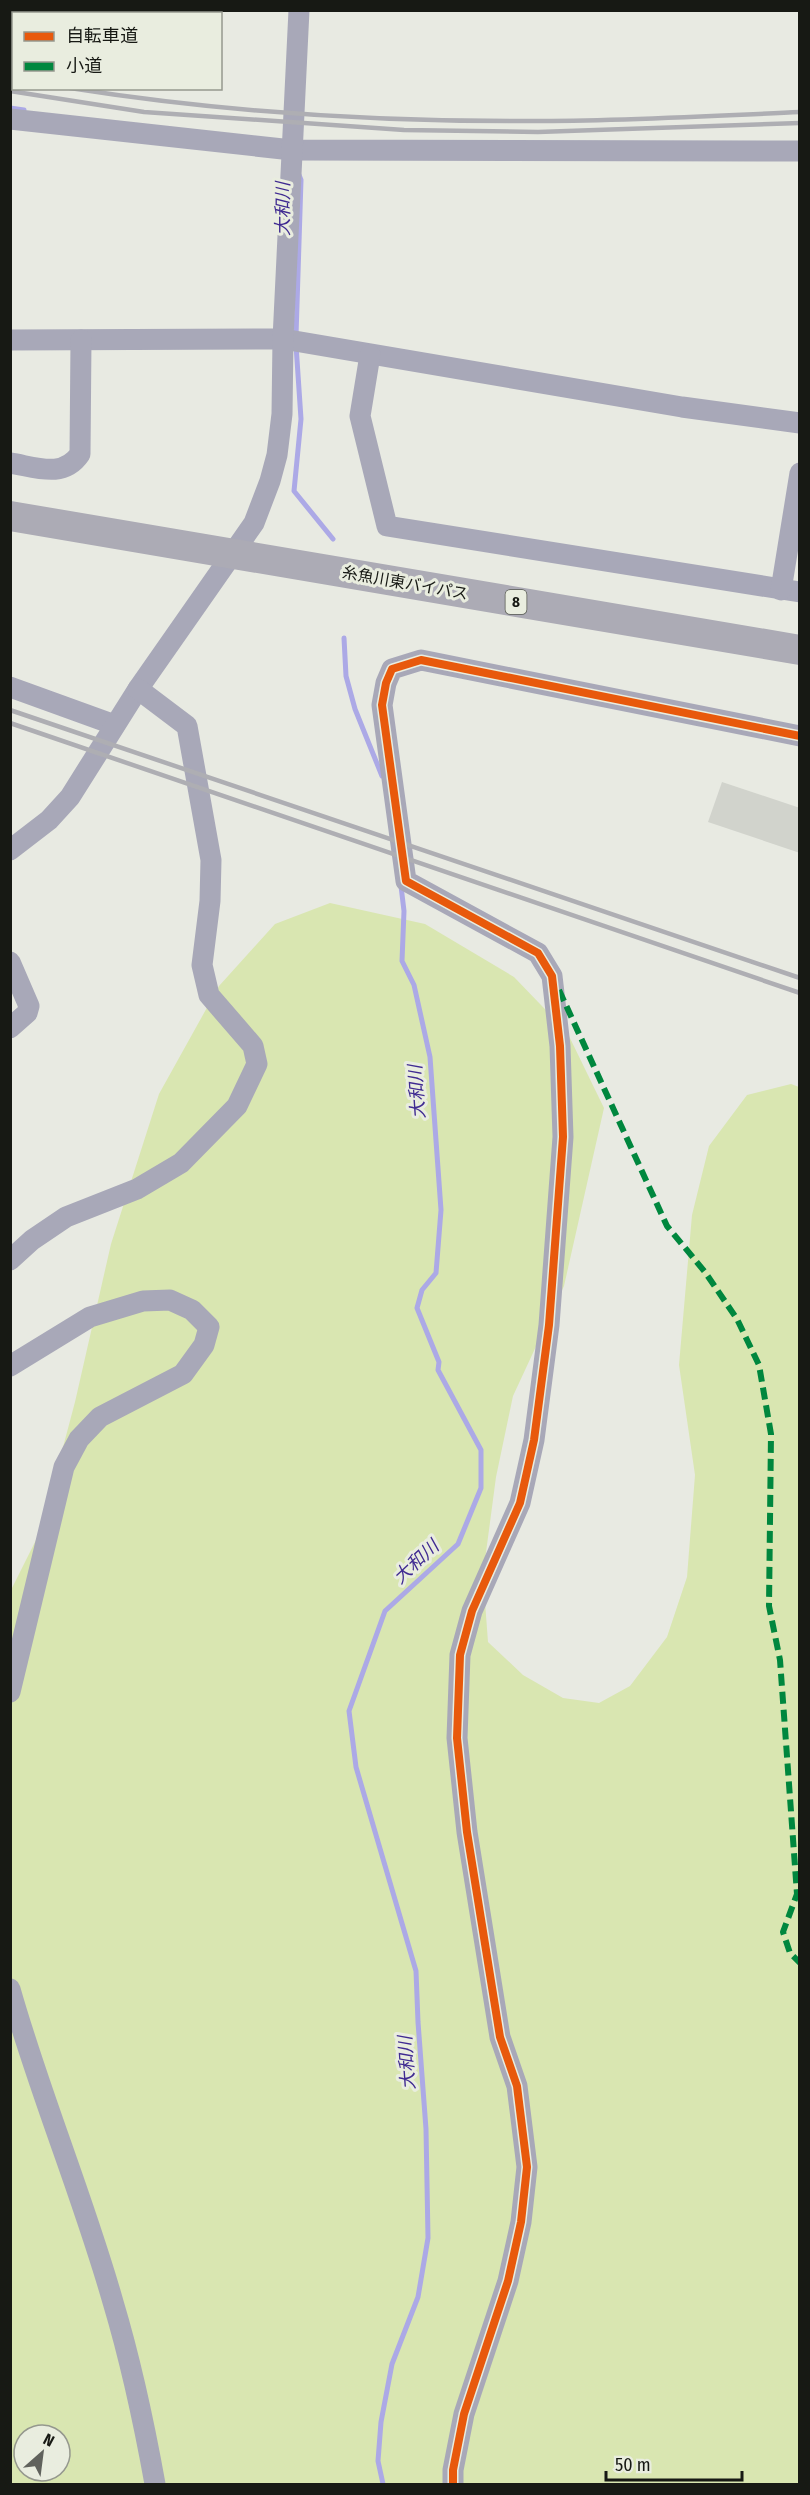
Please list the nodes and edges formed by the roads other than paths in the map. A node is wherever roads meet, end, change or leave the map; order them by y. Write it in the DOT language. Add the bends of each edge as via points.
graph roads {
  1 [pos="166,10"];
  2 [pos="299,10"];
  3 [pos="148,12"];
  4 [pos="10,119"];
  5 [pos="292,150"];
  6 [pos="800,151"];
  7 [pos="283,339"];
  8 [pos="10,340"];
  9 [pos="81,340"];
  10 [pos="369,355"];
  11 [pos="800,423"];
  12 [pos="10,463"];
  13 [pos="800,473"];
  14 [pos="10,516"];
  15 [pos="232,554"];
  16 [pos="790,591"];
  17 [pos="800,650"];
  18 [pos="10,687"];
  19 [pos="138,689"];
  20 [pos="115,725"];
  21 [pos="800,736"];
  22 [pos="10,850"];
  23 [pos="10,962"];
  24 [pos="10,1028"];
  25 [pos="10,1260"];
  26 [pos="10,1366"];
  27 [pos="10,1692"];
  28 [pos="10,1989"];
  29 [pos="155,2484"];
  30 [pos="453,2484"];
  1 -- 3 [label="highway"];
  2 -- 5 [label="street"];
  4 -- 5 [label="street"];
  5 -- 6 [label="street"];
  5 -- 7 [label="street"];
  7 -- 9 [label="street"];
  7 -- 10 [label="street"];
  7 -- 15 [label="street" via="277,455 254,523"];
  8 -- 9 [label="street"];
  9 -- 12 [label="street" via="80,454 71,466 59,470"];
  10 -- 11 [label="street"];
  10 -- 16 [label="street" via="360,416 387,526"];
  13 -- 16 [label="street"];
  14 -- 15 [label="highway, 糸魚川東バイパス / 8"];
  15 -- 17 [label="highway, 糸魚川東バイパス / 8"];
  15 -- 19 [label="street"];
  18 -- 20 [label="street"];
  19 -- 20 [label="street"];
  19 -- 25 [label="street" via="187,726 211,860 202,965 209,995 253,1046 257,1064 237,1106 182,1163 137,1189 66,1217"];
  20 -- 22 [label="street" via="70,797 49,820"];
  21 -- 30 [label="street" via="421,660 392,669 381,705 406,881 538,952 552,976 560,1046 563,1137 549,1325 534,1440 520,1503 472,1611 460,1655 457,1738 467,1832 500,2037 517,2086 527,2168 521,2222 508,2281 464,2414"];
  23 -- 24 [label="street" via="29,1006"];
  26 -- 27 [label="street" via="90,1317 143,1301 170,1300 192,1310 209,1327 204,1345 183,1374 100,1417 79,1439 64,1467"];
  28 -- 29 [label="street" via="113,2301 142,2413"];
}
